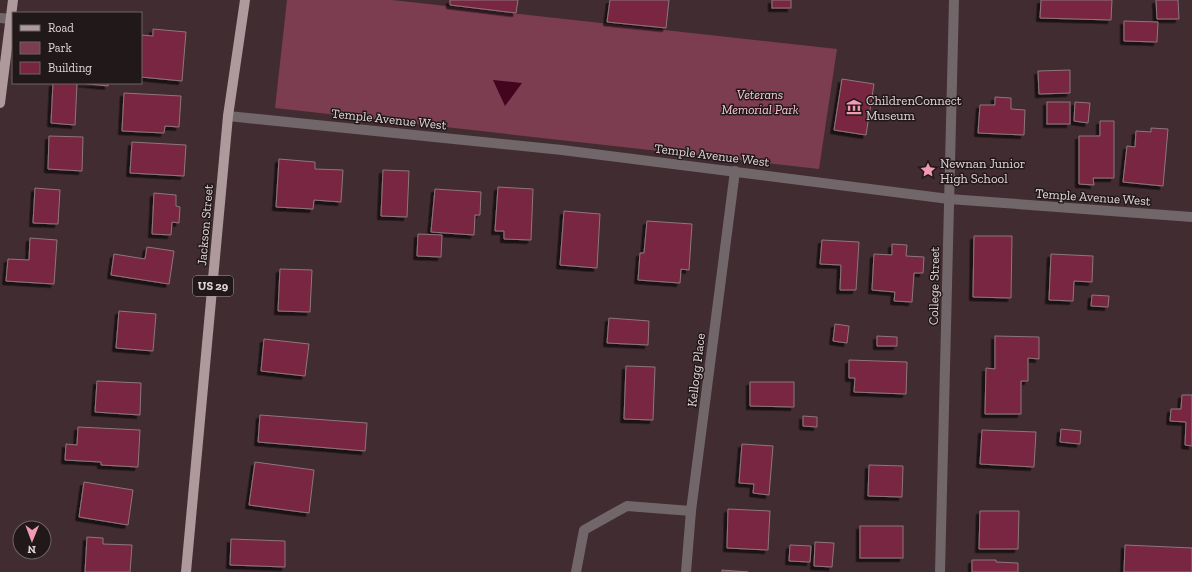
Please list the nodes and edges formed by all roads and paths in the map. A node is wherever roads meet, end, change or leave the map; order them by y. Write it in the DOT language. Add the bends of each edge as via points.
graph roads {
  1 [pos="13,0"];
  2 [pos="245,0"];
  3 [pos="954,0"];
  4 [pos="0,18"];
  5 [pos="11,19"];
  6 [pos="0,103"];
  7 [pos="228,116"];
  8 [pos="735,171"];
  9 [pos="949,199"];
  10 [pos="1192,217"];
  11 [pos="691,511"];
  12 [pos="186,572"];
  13 [pos="576,572"];
  14 [pos="686,572"];
  15 [pos="940,572"];
  1 -- 5 [label="main road"];
  2 -- 7 [label="main road, Jackson Street / US 29"];
  3 -- 9 [label="street, College Street"];
  4 -- 5 [label="street"];
  5 -- 6 [label="main road"];
  7 -- 8 [label="street, Temple Avenue West" via="562,150"];
  7 -- 12 [label="main road, Jackson Street / US 29"];
  8 -- 9 [label="street, Temple Avenue West"];
  8 -- 11 [label="street, Kellogg Place"];
  9 -- 10 [label="street, Temple Avenue West"];
  9 -- 15 [label="street, College Street"];
  11 -- 13 [label="street" via="627,506 584,530"];
  11 -- 14 [label="street, Kellogg Place"];
}
